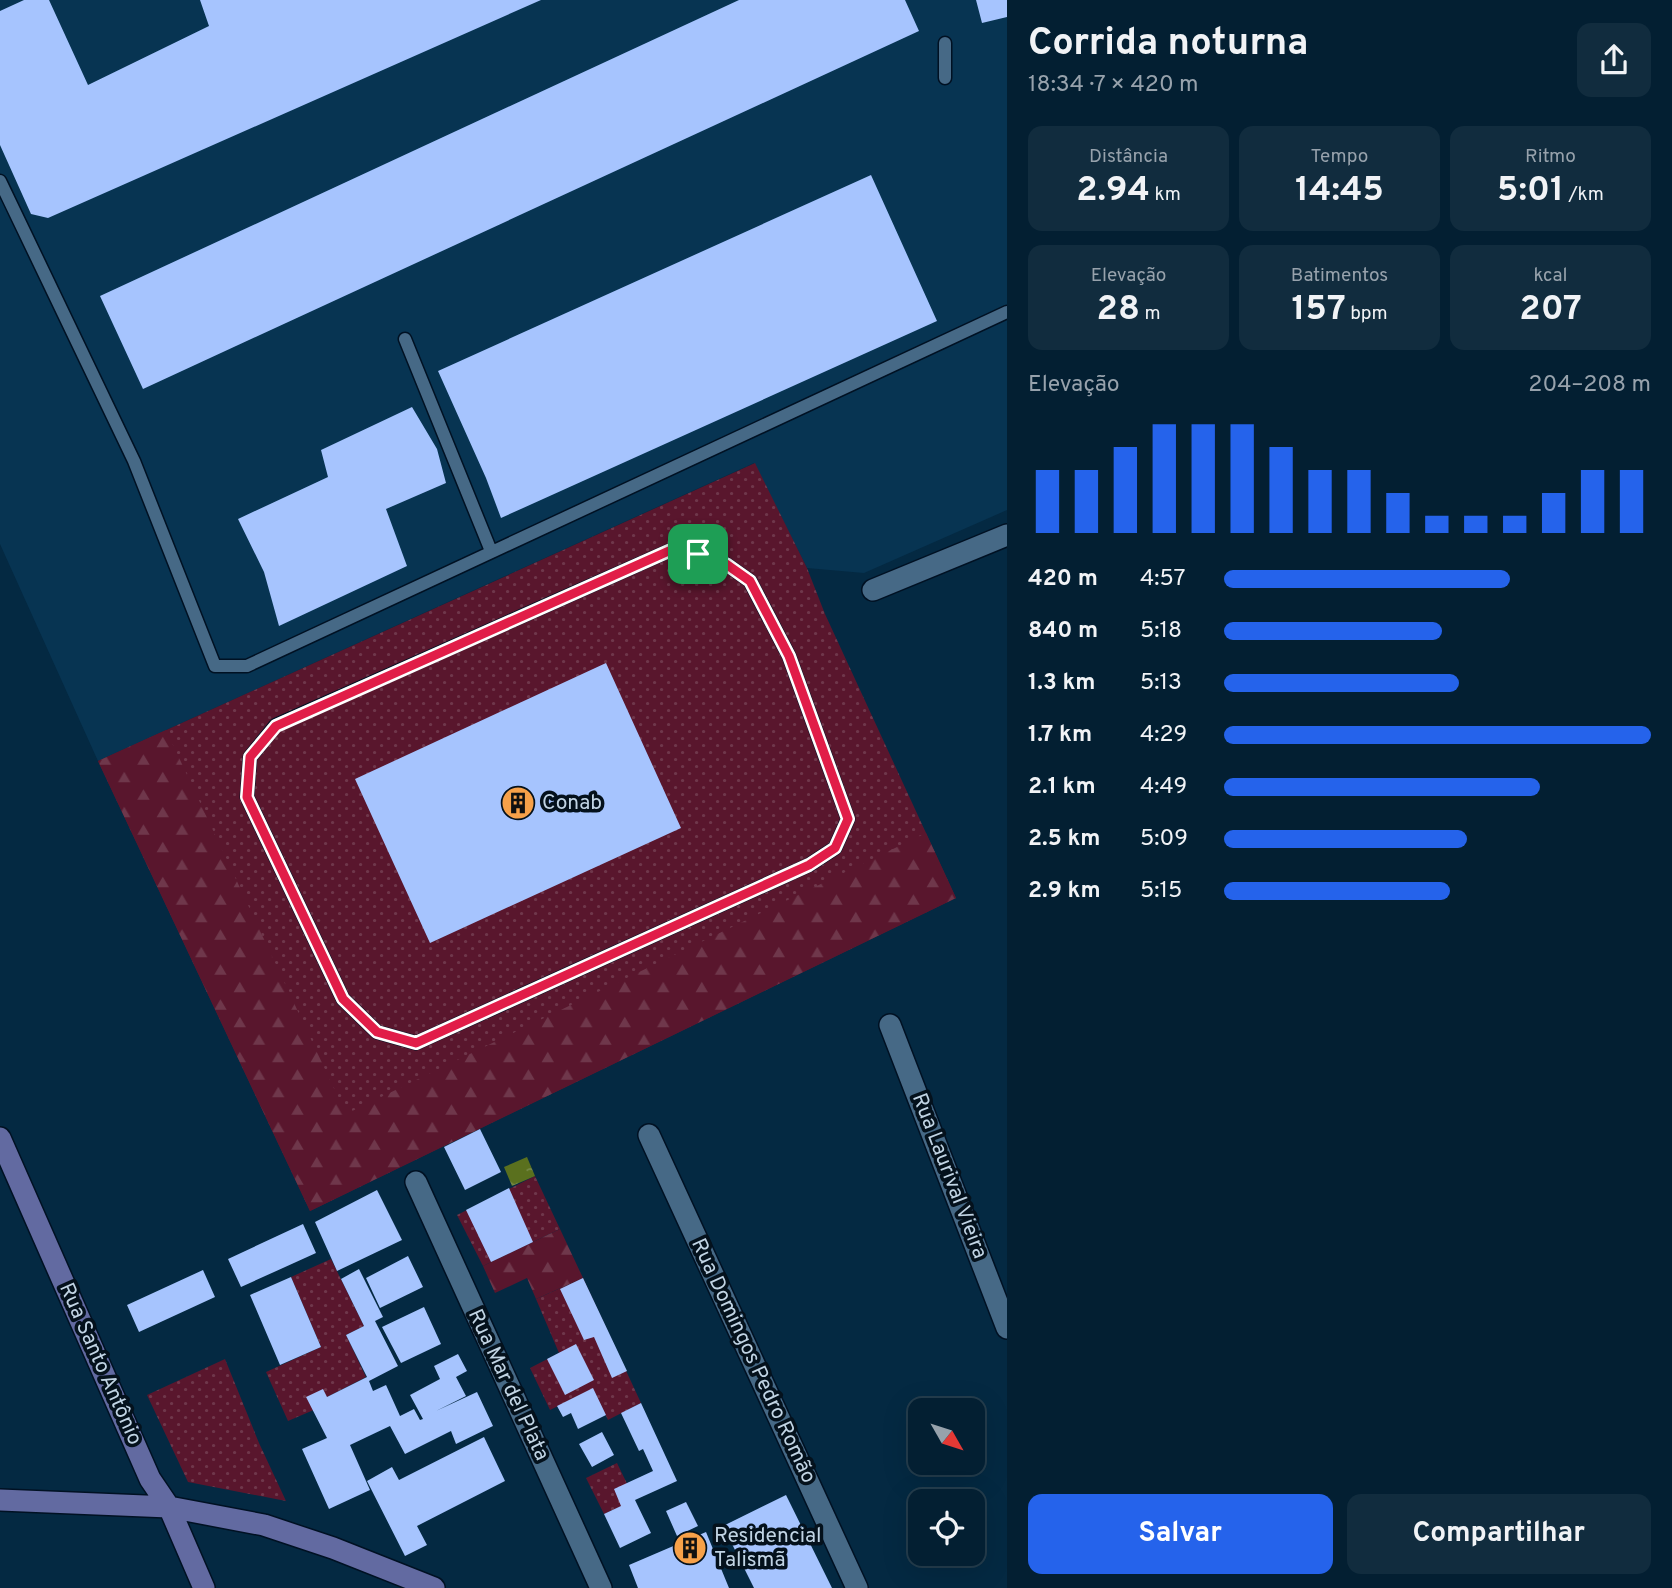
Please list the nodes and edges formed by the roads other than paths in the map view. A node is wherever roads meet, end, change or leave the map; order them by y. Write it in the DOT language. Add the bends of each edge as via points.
graph roads {
  1 [pos="945,43"];
  2 [pos="945,78"];
  3 [pos="0,181"];
  4 [pos="1007,312"];
  5 [pos="405,339"];
  6 [pos="1007,536"];
  7 [pos="491,551"];
  8 [pos="873,590"];
  9 [pos="343,999"];
  10 [pos="890,1025"];
  11 [pos="649,1135"];
  12 [pos="0,1138"];
  13 [pos="416,1182"];
  14 [pos="1007,1328"];
  15 [pos="0,1500"];
  16 [pos="169,1507"];
  17 [pos="204,1588"];
  18 [pos="434,1588"];
  19 [pos="601,1588"];
  20 [pos="857,1588"];
  1 -- 2 [label="lane"];
  3 -- 7 [label="lane" via="134,461 215,666 247,666"];
  4 -- 7 [label="lane"];
  5 -- 7 [label="lane"];
  6 -- 8 [label="street"];
  9 -- 9 [label="lane" via="377,1032 416,1043 809,865 835,848 848,819 789,656 750,581 726,564 671,550 276,726 250,757 247,797"];
  10 -- 14 [label="street, Rua Laurival Vieira"];
  11 -- 20 [label="street, Rua Domingos Pedro Romão"];
  12 -- 16 [label="street, Rua Santo Antônio" via="150,1479"];
  13 -- 19 [label="street, Rua Mar del Plata"];
  15 -- 16 [label="street"];
  16 -- 17 [label="street, Rua Santo Antônio"];
  16 -- 18 [label="street" via="264,1525"];
}
